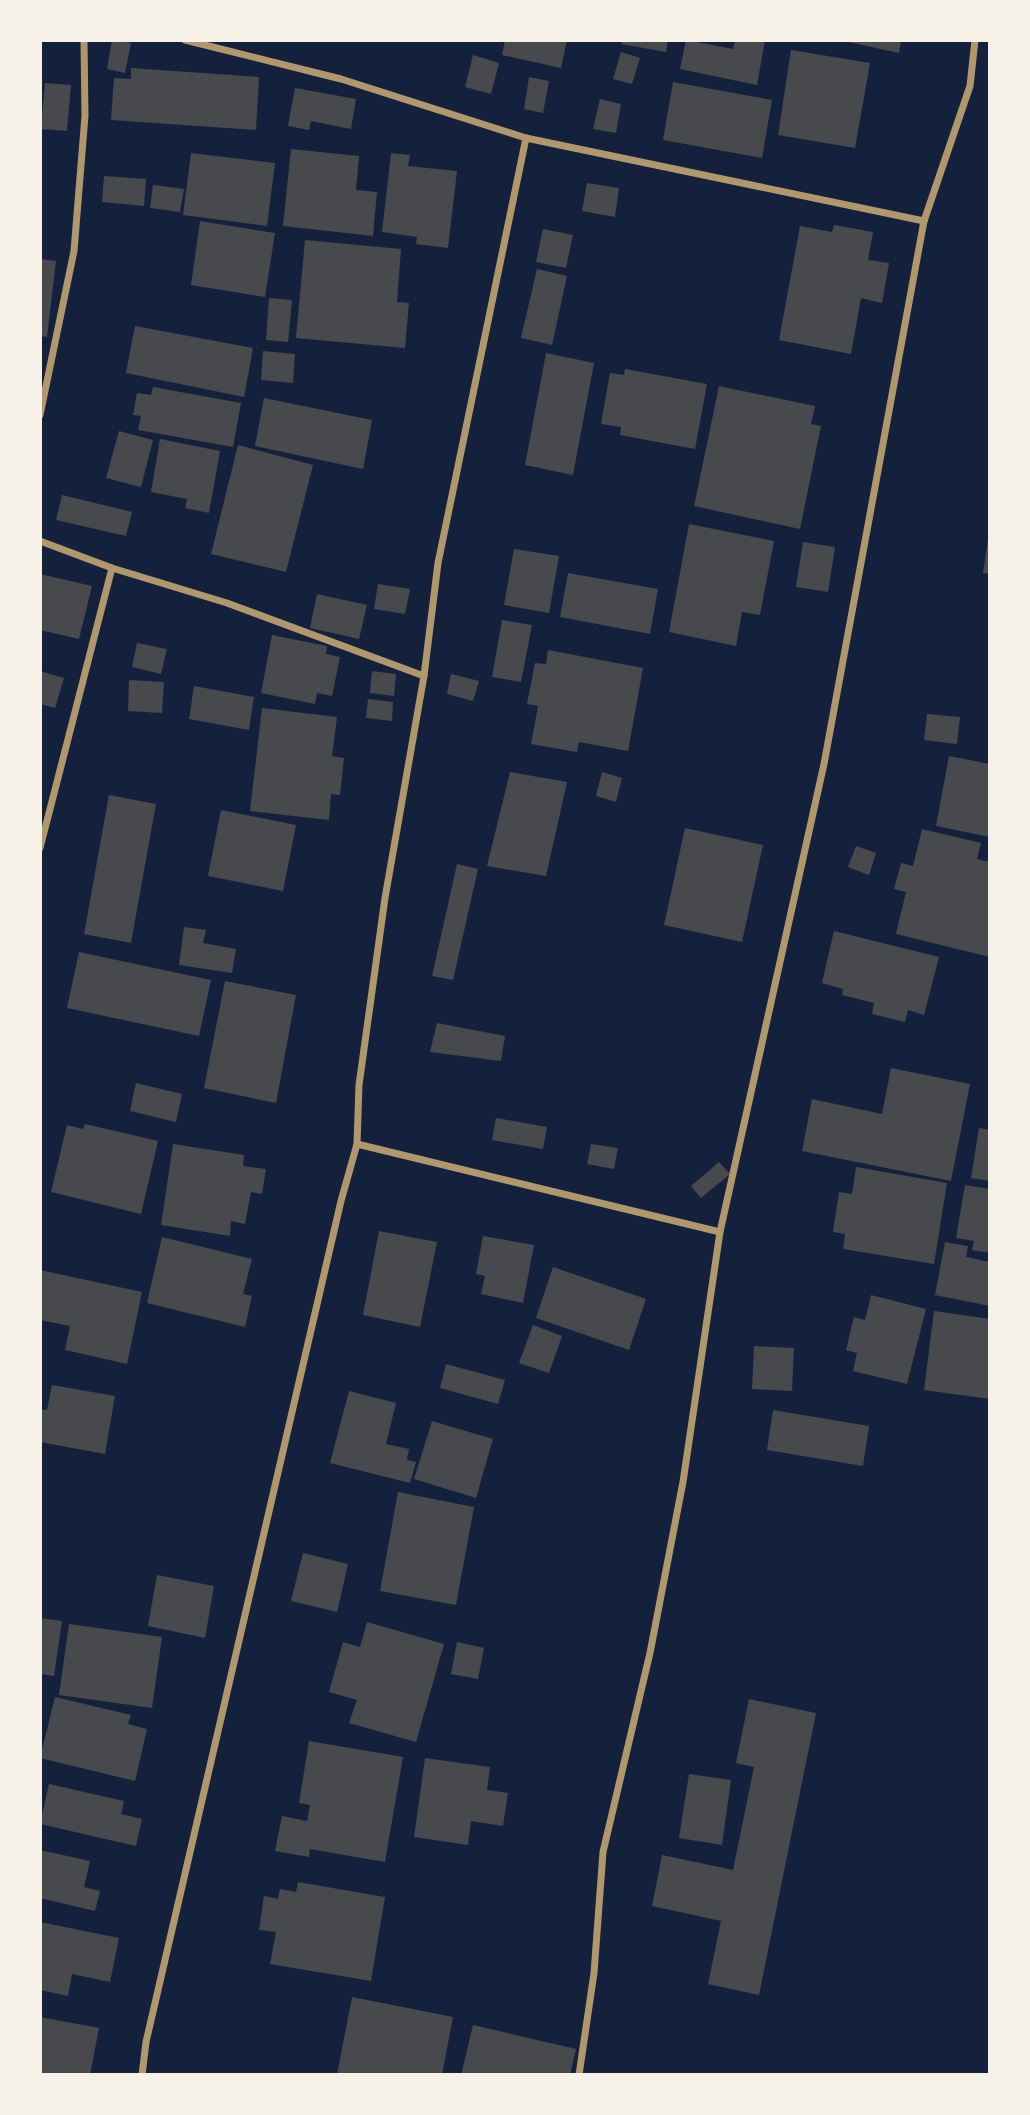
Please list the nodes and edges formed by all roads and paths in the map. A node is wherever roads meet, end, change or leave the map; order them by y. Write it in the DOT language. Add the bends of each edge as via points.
graph roads {
  1 [pos="84,40"];
  2 [pos="185,40"];
  3 [pos="975,40"];
  4 [pos="526,138"];
  5 [pos="924,221"];
  6 [pos="40,415"];
  7 [pos="40,541"];
  8 [pos="112,568"];
  9 [pos="424,676"];
  10 [pos="40,849"];
  11 [pos="357,1144"];
  12 [pos="720,1232"];
  13 [pos="142,2075"];
  14 [pos="579,2075"];
  1 -- 6 [label="street" via="85,116 74,251"];
  2 -- 4 [label="street" via="341,79"];
  3 -- 5 [label="street" via="970,86"];
  4 -- 5 [label="street"];
  4 -- 9 [label="street" via="438,563"];
  5 -- 12 [label="street" via="824,764"];
  7 -- 8 [label="street"];
  8 -- 9 [label="street" via="227,603"];
  8 -- 10 [label="street"];
  9 -- 11 [label="street" via="385,898 359,1085"];
  11 -- 12 [label="street"];
  11 -- 13 [label="street" via="149,2029"];
  12 -- 14 [label="street" via="683,1482 650,1653 603,1852 594,1973"];
}
